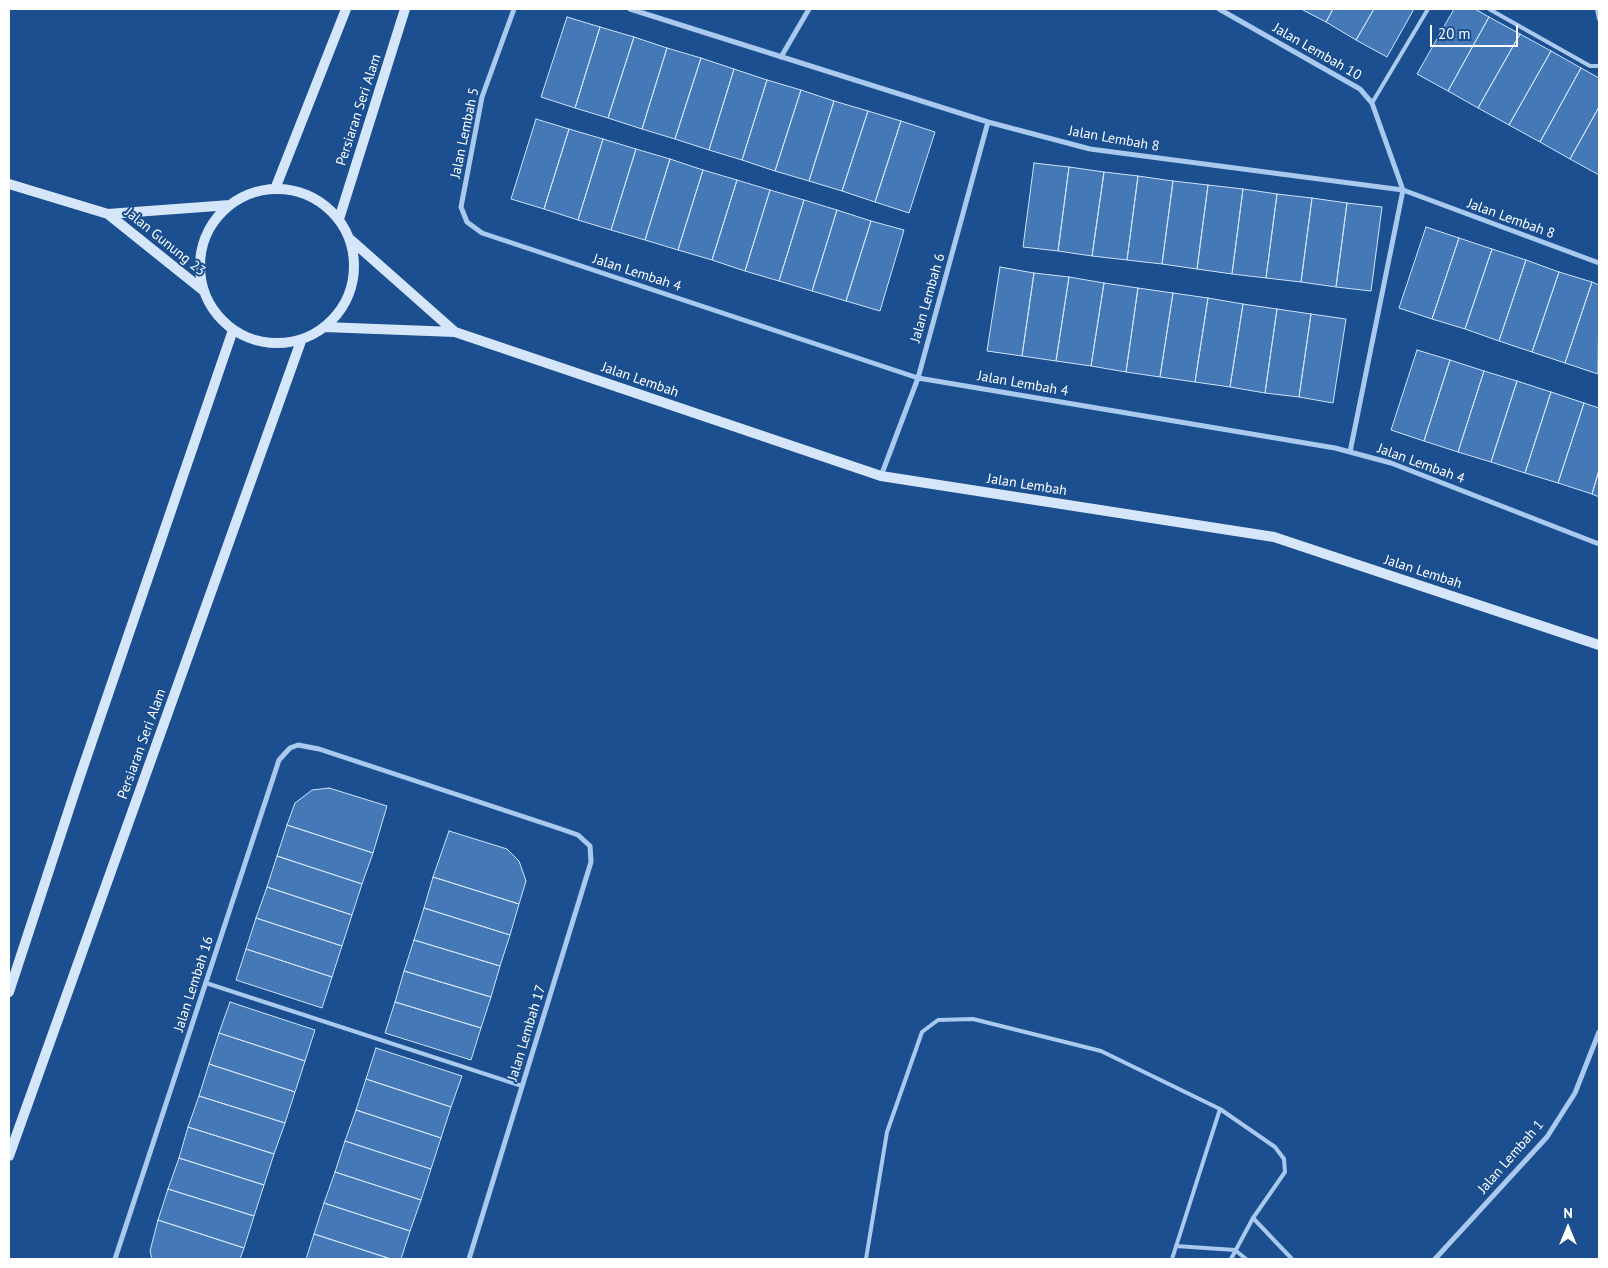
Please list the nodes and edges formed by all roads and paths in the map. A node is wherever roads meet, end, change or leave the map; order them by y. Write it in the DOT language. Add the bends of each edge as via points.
graph roads {
  1 [pos="346,9"];
  2 [pos="406,9"];
  3 [pos="514,9"];
  4 [pos="630,9"];
  5 [pos="809,9"];
  6 [pos="1219,9"];
  7 [pos="1428,9"];
  8 [pos="1489,9"];
  9 [pos="1597,9"];
  10 [pos="1599,20"];
  11 [pos="782,57"];
  12 [pos="1599,66"];
  13 [pos="1372,102"];
  14 [pos="988,122"];
  15 [pos="9,184"];
  16 [pos="276,189"];
  17 [pos="1403,190"];
  18 [pos="230,204"];
  19 [pos="461,207"];
  20 [pos="108,214"];
  21 [pos="339,219"];
  22 [pos="351,240"];
  23 [pos="1599,263"];
  24 [pos="204,292"];
  25 [pos="324,328"];
  26 [pos="233,330"];
  27 [pos="455,332"];
  28 [pos="301,341"];
  29 [pos="918,378"];
  30 [pos="1350,452"];
  31 [pos="881,476"];
  32 [pos="1599,544"];
  33 [pos="1599,645"];
  34 [pos="561,829"];
  35 [pos="206,983"];
  36 [pos="9,992"];
  37 [pos="1599,1032"];
  38 [pos="522,1086"];
  39 [pos="1220,1109"];
  40 [pos="9,1156"];
  41 [pos="1253,1218"];
  42 [pos="1176,1246"];
  43 [pos="1235,1250"];
  44 [pos="115,1259"];
  45 [pos="469,1259"];
  46 [pos="866,1259"];
  47 [pos="1172,1259"];
  48 [pos="1231,1259"];
  49 [pos="1246,1259"];
  50 [pos="1292,1259"];
  51 [pos="1435,1259"];
  1 -- 16 [label="street"];
  2 -- 21 [label="street, Persiaran Seri Alam"];
  3 -- 19 [label="street, Jalan Lembah 5" via="482,97"];
  4 -- 11 [label="street, Jalan Lembah 8"];
  5 -- 11 [label="street"];
  6 -- 13 [label="street, Jalan Lembah 10" via="1360,89"];
  7 -- 13 [label="lane"];
  8 -- 12 [label="lane" via="1590,66"];
  9 -- 10 [label="lane"];
  11 -- 14 [label="street, Jalan Lembah 8"];
  13 -- 17 [label="street, Jalan Lembah 10"];
  14 -- 17 [label="street, Jalan Lembah 8" via="1090,149"];
  14 -- 29 [label="street, Jalan Lembah 6"];
  15 -- 20 [label="street, Jalan Gunung 23"];
  16 -- 18 [label="street" via="252,193"];
  16 -- 21 [label="street" via="299,192 321,203"];
  17 -- 23 [label="street, Jalan Lembah 8"];
  17 -- 30 [label="street"];
  18 -- 20 [label="street, Jalan Gunung 23"];
  18 -- 24 [label="street" via="213,222 203,244 200,268"];
  19 -- 29 [label="street, Jalan Lembah 4" via="467,222 482,233"];
  20 -- 24 [label="street, Jalan Gunung 23"];
  21 -- 22 [label="street"];
  22 -- 25 [label="street" via="355,264 352,288 342,310"];
  22 -- 27 [label="street, Jalan Lembah"];
  24 -- 26 [label="street" via="215,313"];
  25 -- 27 [label="street, Jalan Lembah"];
  25 -- 28 [label="street"];
  26 -- 28 [label="street" via="255,340 279,344"];
  26 -- 36 [label="street"];
  27 -- 31 [label="street, Jalan Lembah"];
  28 -- 40 [label="street, Persiaran Seri Alam"];
  29 -- 30 [label="street, Jalan Lembah 4"];
  29 -- 31 [label="street, Jalan Lembah 6"];
  30 -- 32 [label="street, Jalan Lembah 4" via="1391,463"];
  31 -- 33 [label="street, Jalan Lembah" via="1274,537"];
  34 -- 35 [label="street, Jalan Lembah 16" via="320,749 298,745 290,748 279,760"];
  34 -- 38 [label="street, Jalan Lembah 17" via="590,846 591,862"];
  35 -- 38 [label="lane"];
  35 -- 44 [label="street, Jalan Lembah 16"];
  37 -- 51 [label="street, Jalan Lembah 1" via="1574,1093 1547,1137"];
  38 -- 45 [label="street, Jalan Lembah 17"];
  39 -- 41 [label="lane" via="1275,1147 1284,1159 1285,1172"];
  39 -- 42 [label="lane"];
  39 -- 46 [label="lane" via="1101,1051 973,1019 938,1020 922,1032 887,1132"];
  41 -- 43 [label="lane"];
  41 -- 50 [label="lane"];
  42 -- 43 [label="lane"];
  42 -- 47 [label="lane"];
  43 -- 48 [label="lane"];
  43 -- 49 [label="lane"];
}
